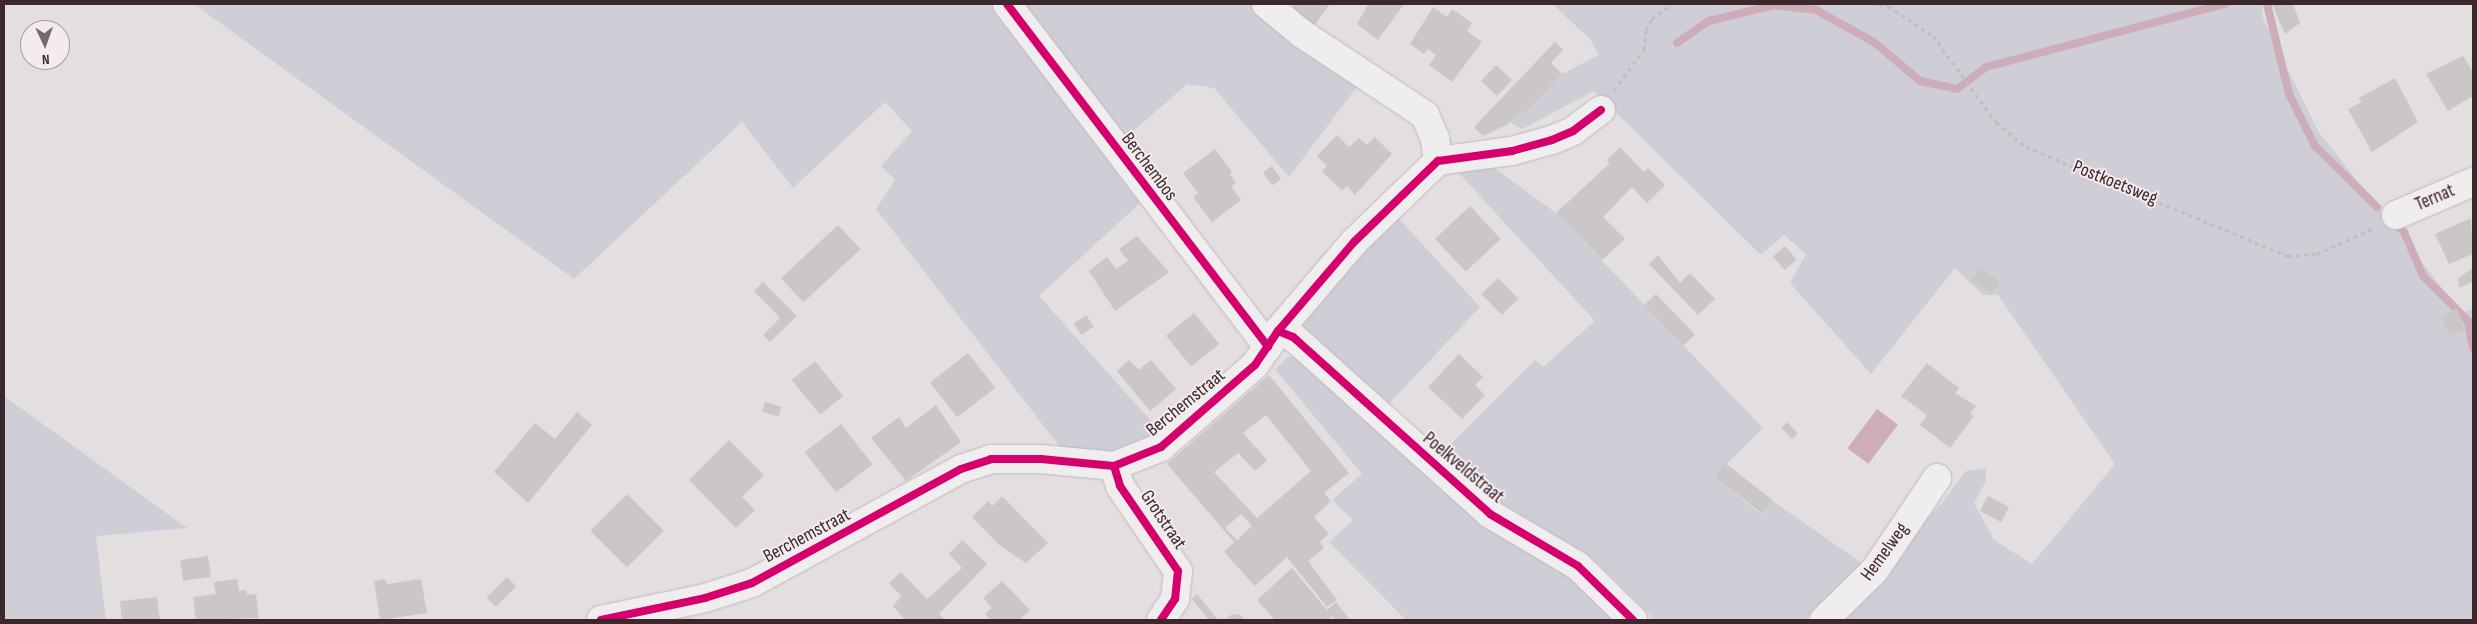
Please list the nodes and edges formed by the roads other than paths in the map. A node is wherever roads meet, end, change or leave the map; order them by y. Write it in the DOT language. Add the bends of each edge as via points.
graph roads {
  1 [pos="1007,4"];
  2 [pos="1266,4"];
  3 [pos="1601,110"];
  4 [pos="1438,161"];
  5 [pos="2473,182"];
  6 [pos="2396,215"];
  7 [pos="1273,339"];
  8 [pos="1114,466"];
  9 [pos="1937,478"];
  10 [pos="601,620"];
  11 [pos="1161,620"];
  12 [pos="1633,620"];
  13 [pos="1824,620"];
  1 -- 7 [label="street, Berchembos"];
  2 -- 4 [label="street" via="1301,34 1425,115 1439,150"];
  3 -- 4 [label="street" via="1573,131 1552,140 1512,151"];
  4 -- 7 [label="street, Berchemstraat" via="1354,242"];
  5 -- 6 [label="street, Ternat"];
  7 -- 8 [label="street, Berchemstraat" via="1242,379 1161,447"];
  7 -- 12 [label="street, Poelkveldstraat" via="1292,337 1490,514 1578,566"];
  8 -- 10 [label="street, Berchemstraat" via="1041,458 991,460 961,469 752,583 705,598"];
  8 -- 11 [label="street, Grotstraat" via="1120,486 1178,571 1175,599"];
  9 -- 13 [label="street, Hemelweg" via="1875,570"];
}
